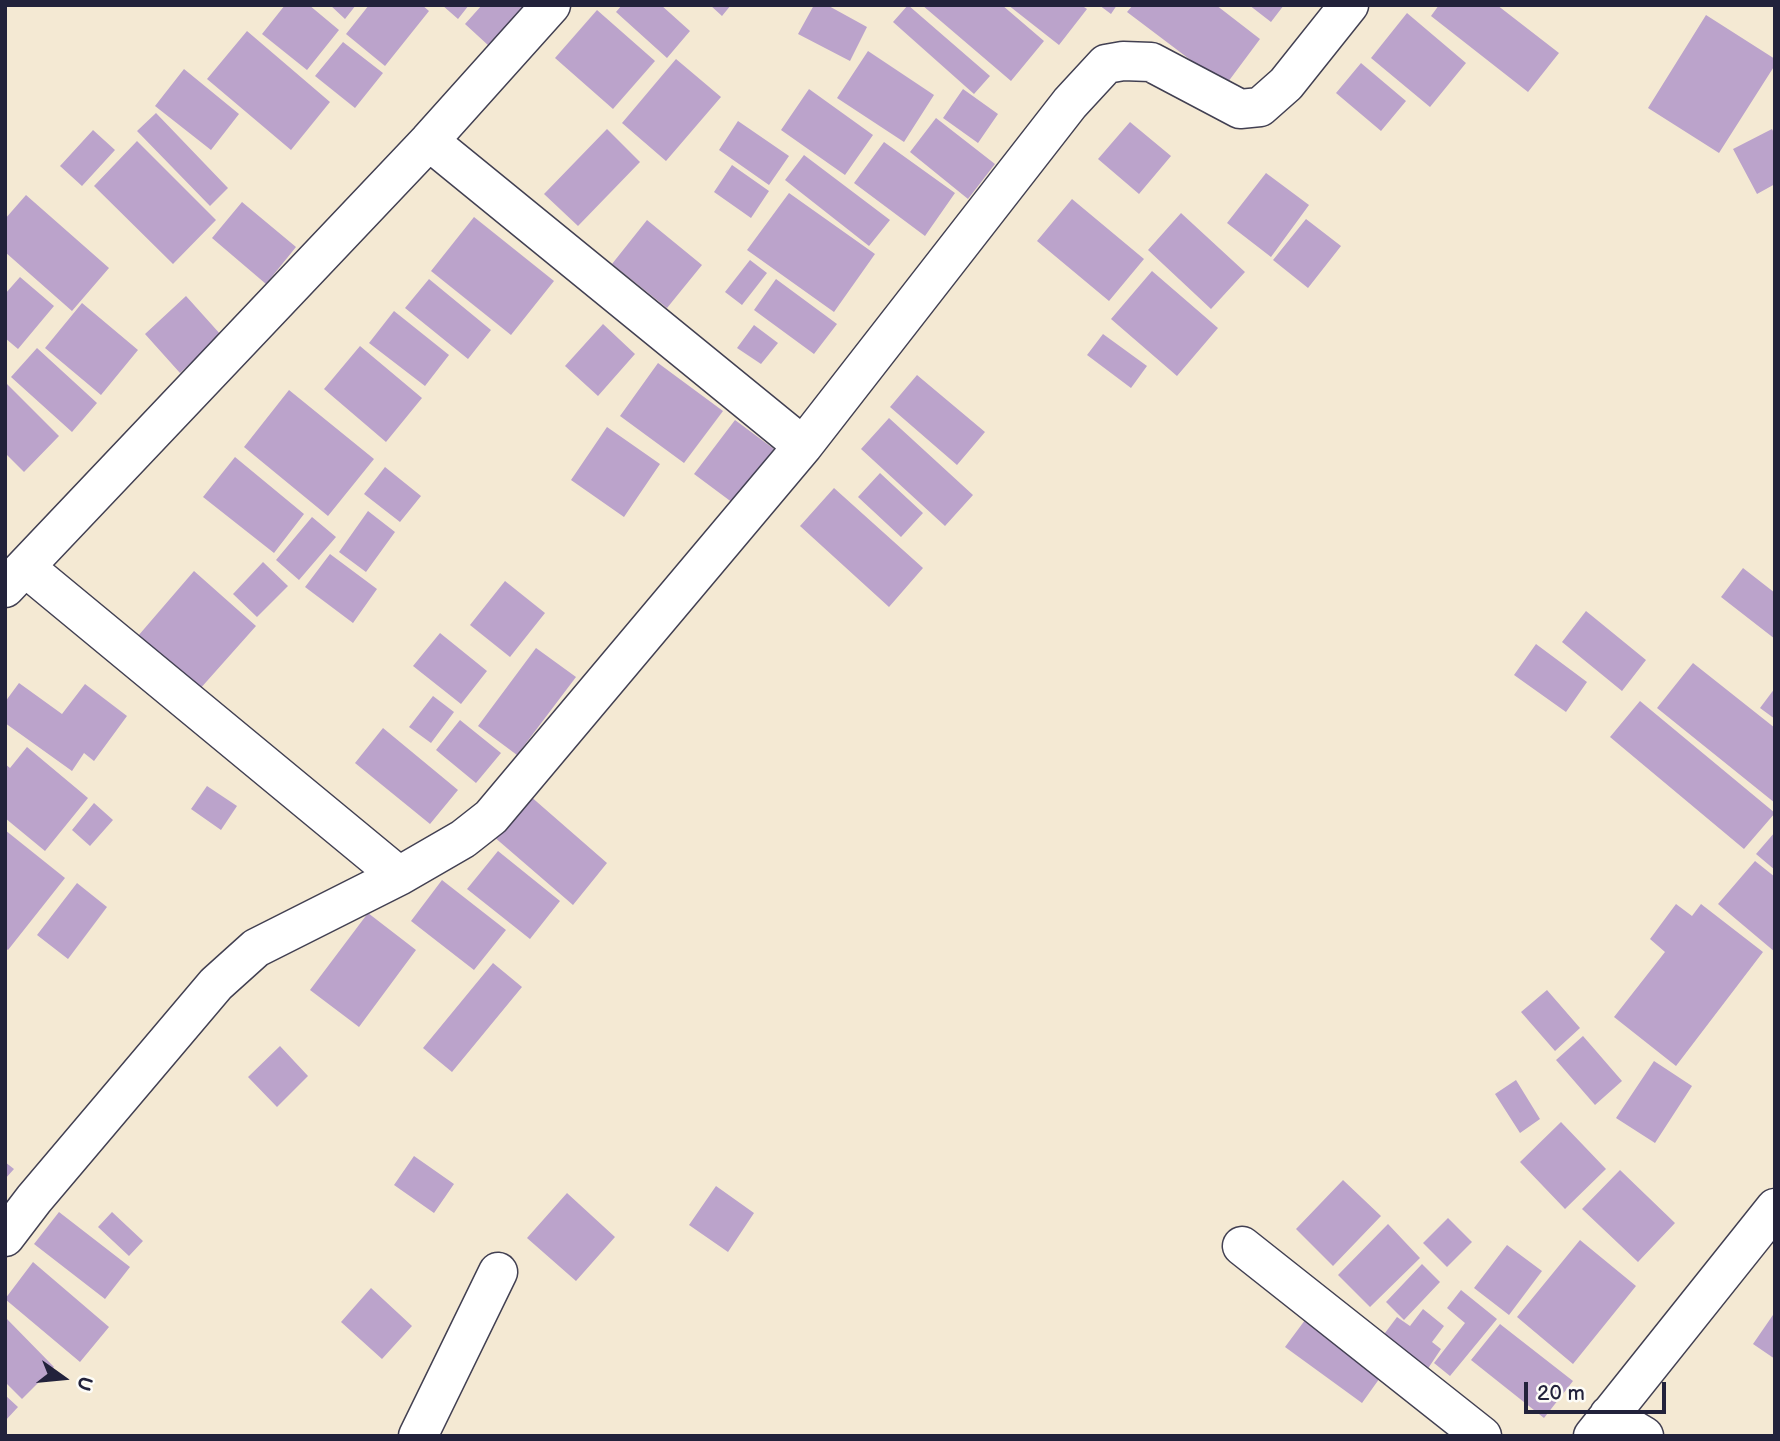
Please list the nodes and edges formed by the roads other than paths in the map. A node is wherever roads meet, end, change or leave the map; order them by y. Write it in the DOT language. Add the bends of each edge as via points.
graph roads {
  1 [pos="551,5"];
  2 [pos="1348,6"];
  3 [pos="429,141"];
  4 [pos="803,446"];
  5 [pos="15,578"];
  6 [pos="399,876"];
  7 [pos="1775,1208"];
  8 [pos="5,1237"];
  9 [pos="1242,1245"];
  10 [pos="498,1272"];
  11 [pos="1601,1425"];
  12 [pos="418,1436"];
  13 [pos="1482,1436"];
  14 [pos="1644,1436"];
  1 -- 3 [label="street"];
  2 -- 4 [label="street" via="1286,84 1260,107 1240,109 1151,62 1106,64 1070,103"];
  3 -- 4 [label="street"];
  3 -- 5 [label="street"];
  4 -- 6 [label="street" via="491,817"];
  5 -- 6 [label="street"];
  6 -- 8 [label="street" via="256,948 236,966"];
  7 -- 11 [label="street"];
  9 -- 13 [label="street"];
  10 -- 12 [label="street"];
  11 -- 14 [label="street"];
}
